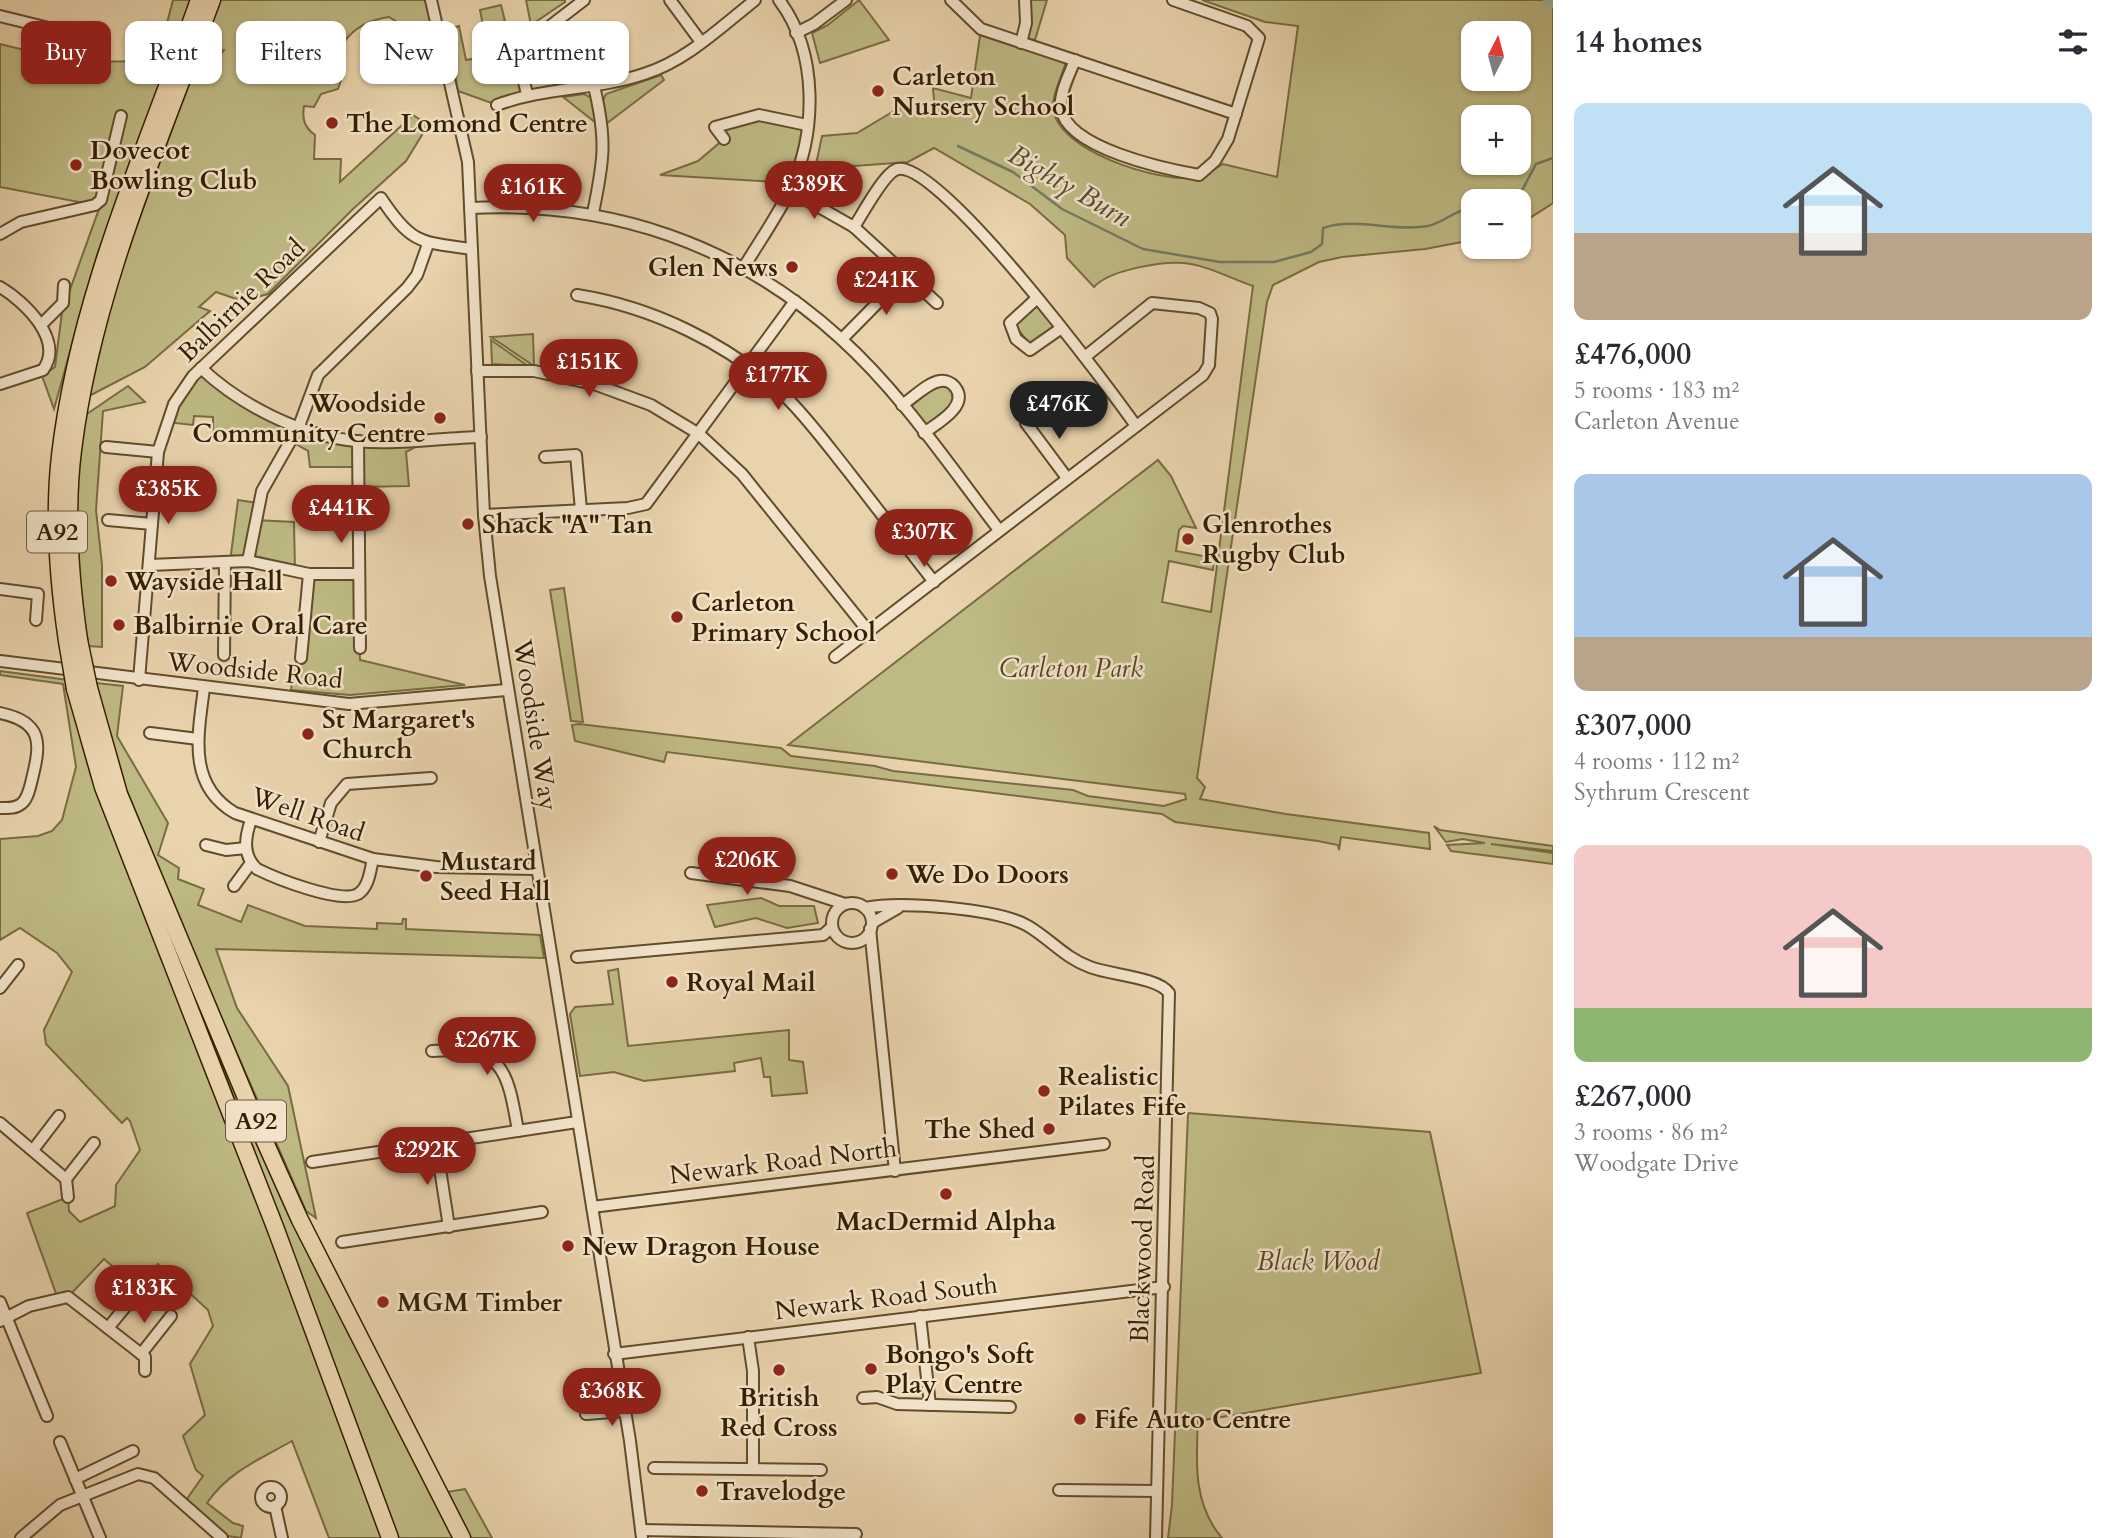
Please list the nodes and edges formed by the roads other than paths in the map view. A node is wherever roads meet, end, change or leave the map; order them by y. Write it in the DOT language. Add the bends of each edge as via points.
graph roads {
  1 [pos="199,0"];
  2 [pos="212,0"];
  3 [pos="431,0"];
  4 [pos="584,0"];
  5 [pos="670,0"];
  6 [pos="755,0"];
  7 [pos="779,0"];
  8 [pos="846,0"];
  9 [pos="951,0"];
  10 [pos="1025,0"];
  11 [pos="1173,0"];
  12 [pos="0,16"];
  13 [pos="21,21"];
  14 [pos="796,33"];
  15 [pos="701,42"];
  16 [pos="1021,43"];
  17 [pos="1075,60"];
  18 [pos="594,86"];
  19 [pos="527,93"];
  20 [pos="497,104"];
  21 [pos="1236,114"];
  22 [pos="121,116"];
  23 [pos="807,125"];
  24 [pos="724,139"];
  25 [pos="789,190"];
  26 [pos="470,208"];
  27 [pos="593,213"];
  28 [pos="853,227"];
  29 [pos="0,234"];
  30 [pos="428,244"];
  31 [pos="472,249"];
  32 [pos="744,267"];
  33 [pos="907,273"];
  34 [pos="64,285"];
  35 [pos="0,287"];
  36 [pos="577,295"];
  37 [pos="1036,299"];
  38 [pos="795,301"];
  39 [pos="937,303"];
  40 [pos="42,324"];
  41 [pos="1060,330"];
  42 [pos="842,339"];
  43 [pos="1086,356"];
  44 [pos="201,368"];
  45 [pos="747,368"];
  46 [pos="81,371"];
  47 [pos="477,371"];
  48 [pos="0,384"];
  49 [pos="902,405"];
  50 [pos="1026,424"];
  51 [pos="299,426"];
  52 [pos="1136,426"];
  53 [pos="924,433"];
  54 [pos="699,434"];
  55 [pos="481,437"];
  56 [pos="358,441"];
  57 [pos="106,447"];
  58 [pos="158,452"];
  59 [pos="545,457"];
  60 [pos="1067,478"];
  61 [pos="581,510"];
  62 [pos="484,514"];
  63 [pos="108,520"];
  64 [pos="152,524"];
  65 [pos="999,530"];
  66 [pos="248,561"];
  67 [pos="225,562"];
  68 [pos="149,565"];
  69 [pos="309,574"];
  70 [pos="357,574"];
  71 [pos="934,582"];
  72 [pos="0,589"];
  73 [pos="36,620"];
  74 [pos="869,632"];
  75 [pos="360,648"];
  76 [pos="224,655"];
  77 [pos="835,657"];
  78 [pos="301,658"];
  79 [pos="0,661"];
  80 [pos="139,680"];
  81 [pos="82,688"];
  82 [pos="204,688"];
  83 [pos="506,690"];
  84 [pos="0,713"];
  85 [pos="150,733"];
  86 [pos="198,739"];
  87 [pos="430,778"];
  88 [pos="0,808"];
  89 [pos="251,820"];
  90 [pos="319,842"];
  91 [pos="206,845"];
  92 [pos="246,848"];
  93 [pos="373,859"];
  94 [pos="251,863"];
  95 [pos="536,869"];
  96 [pos="691,873"];
  97 [pos="234,886"];
  98 [pos="808,891"];
  99 [pos="845,904"];
  100 [pos="904,905"];
  101 [pos="865,908"];
  102 [pos="832,923"];
  103 [pos="871,926"];
  104 [pos="783,939"];
  105 [pos="851,942"];
  106 [pos="577,957"];
  107 [pos="18,965"];
  108 [pos="873,966"];
  109 [pos="0,988"];
  110 [pos="432,1051"];
  111 [pos="59,1116"];
  112 [pos="577,1122"];
  113 [pos="0,1123"];
  114 [pos="518,1131"];
  115 [pos="94,1143"];
  116 [pos="436,1143"];
  117 [pos="1104,1144"];
  118 [pos="33,1150"];
  119 [pos="312,1162"];
  120 [pos="895,1171"];
  121 [pos="66,1179"];
  122 [pos="68,1197"];
  123 [pos="592,1207"];
  124 [pos="542,1212"];
  125 [pos="449,1227"];
  126 [pos="342,1242"];
  127 [pos="1164,1287"];
  128 [pos="139,1290"];
  129 [pos="0,1302"];
  130 [pos="171,1316"];
  131 [pos="920,1316"];
  132 [pos="3,1320"];
  133 [pos="108,1328"];
  134 [pos="748,1337"];
  135 [pos="141,1354"];
  136 [pos="614,1354"];
  137 [pos="145,1371"];
  138 [pos="863,1398"];
  139 [pos="930,1405"];
  140 [pos="1010,1406"];
  141 [pos="625,1411"];
  142 [pos="586,1414"];
  143 [pos="47,1416"];
  144 [pos="60,1442"];
  145 [pos="132,1451"];
  146 [pos="654,1468"];
  147 [pos="753,1468"];
  148 [pos="821,1470"];
  149 [pos="75,1479"];
  150 [pos="1059,1490"];
  151 [pos="1157,1491"];
  152 [pos="82,1496"];
  153 [pos="275,1506"];
  154 [pos="856,1532"];
  155 [pos="642,1534"];
  156 [pos="689,1534"];
  157 [pos="814,1535"];
  158 [pos="21,1538"];
  159 [pos="100,1538"];
  160 [pos="222,1538"];
  161 [pos="282,1538"];
  162 [pos="390,1538"];
  163 [pos="462,1538"];
  164 [pos="1156,1538"];
  1 -- 46 [label="highway, A92" via="97,283"];
  2 -- 46 [label="highway, A92"];
  3 -- 26 [label="street, Woodside Way" via="464,139"];
  4 -- 19 [label="street" via="528,43 518,58"];
  5 -- 15 [label="street"];
  6 -- 15 [label="street"];
  7 -- 14 [label="street"];
  8 -- 14 [label="street"];
  9 -- 16 [label="street" via="981,29"];
  10 -- 16 [label="street" via="1027,23"];
  11 -- 21 [label="street" via="1247,26 1259,38"];
  12 -- 13 [label="street"];
  14 -- 23 [label="street" via="807,67"];
  15 -- 18 [label="street" via="660,68"];
  16 -- 17 [label="street"];
  17 -- 21 [label="street"];
  17 -- 21 [label="street" via="1060,106 1065,120 1115,153 1199,175 1215,161"];
  18 -- 19 [label="street"];
  18 -- 27 [label="street" via="604,150"];
  19 -- 20 [label="street"];
  22 -- 29 [label="street" via="101,200 21,222"];
  23 -- 24 [label="street" via="759,115 715,127"];
  23 -- 25 [label="street"];
  25 -- 28 [label="street"];
  25 -- 32 [label="street"];
  26 -- 27 [label="street"];
  26 -- 31 [label="street, Woodside Way"];
  27 -- 32 [label="street" via="663,232"];
  28 -- 33 [label="street"];
  28 -- 37 [label="street" via="888,174 908,170 935,186 995,246"];
  30 -- 31 [label="street"];
  30 -- 44 [label="street, Balbirnie Road" via="404,227 381,198"];
  30 -- 51 [label="street" via="407,288 318,375"];
  31 -- 47 [label="street, Woodside Way"];
  32 -- 38 [label="street"];
  33 -- 39 [label="street"];
  33 -- 42 [label="street"];
  34 -- 40 [label="street" via="62,303"];
  35 -- 40 [label="street"];
  36 -- 45 [label="street" via="670,322 712,343"];
  37 -- 41 [label="street"];
  37 -- 41 [label="street" via="1010,323 1016,339 1030,349"];
  38 -- 42 [label="street"];
  38 -- 45 [label="street"];
  40 -- 48 [label="street" via="45,367"];
  41 -- 43 [label="street"];
  42 -- 49 [label="street"];
  43 -- 52 [label="street"];
  43 -- 52 [label="street" via="1152,303 1210,313 1213,327 1207,371"];
  44 -- 51 [label="street" via="251,407"];
  44 -- 58 [label="street, Balbirnie Road" via="174,404"];
  45 -- 54 [label="street"];
  45 -- 71 [label="street" via="785,397 815,429"];
  46 -- 81 [label="highway, A92, bridge" via="57,531"];
  47 -- 54 [label="street" via="534,371 594,384 651,405"];
  47 -- 55 [label="street, Woodside Way"];
  49 -- 53 [label="street"];
  49 -- 53 [label="street" via="938,382 956,388 956,406"];
  50 -- 60 [label="street"];
  51 -- 56 [label="street"];
  51 -- 66 [label="street" via="262,491"];
  52 -- 60 [label="street"];
  53 -- 65 [label="street"];
  54 -- 61 [label="street" via="646,504"];
  54 -- 74 [label="street" via="742,474"];
  55 -- 56 [label="street"];
  55 -- 62 [label="street, Woodside Way"];
  56 -- 70 [label="street"];
  57 -- 58 [label="street"];
  58 -- 64 [label="street, Balbirnie Road"];
  59 -- 61 [label="street" via="576,455"];
  60 -- 65 [label="street"];
  61 -- 62 [label="street"];
  62 -- 83 [label="street, Woodside Way"];
  63 -- 64 [label="street"];
  64 -- 68 [label="street, Balbirnie Road"];
  65 -- 71 [label="street"];
  66 -- 67 [label="street"];
  66 -- 69 [label="street"];
  67 -- 68 [label="street"];
  67 -- 76 [label="street"];
  68 -- 80 [label="street, Balbirnie Road"];
  69 -- 70 [label="street"];
  69 -- 78 [label="street"];
  70 -- 75 [label="street"];
  71 -- 74 [label="street"];
  72 -- 73 [label="street" via="38,594"];
  74 -- 77 [label="street"];
  79 -- 80 [label="street, Woodside Road"];
  80 -- 82 [label="street, Woodside Road"];
  81 -- 162 [label="highway, A92" via="103,787 275,1227"];
  81 -- 163 [label="highway, A92" via="120,794 257,1124 300,1220"];
  82 -- 83 [label="street, Woodside Road" via="354,705"];
  82 -- 86 [label="street, Well Road"];
  83 -- 95 [label="street, Woodside Way"];
  84 -- 88 [label="street" via="23,720 39,733 25,800 16,807"];
  85 -- 86 [label="street"];
  86 -- 89 [label="street, Well Road" via="200,770 210,792 226,808"];
  87 -- 90 [label="street" via="347,784 331,803"];
  89 -- 90 [label="street, Well Road"];
  89 -- 92 [label="street"];
  90 -- 93 [label="street, Well Road"];
  91 -- 92 [label="street"];
  92 -- 94 [label="street"];
  93 -- 94 [label="street" via="365,887 349,897 273,876"];
  93 -- 95 [label="street, Well Road"];
  94 -- 97 [label="street"];
  95 -- 112 [label="street, Woodside Way"];
  96 -- 98 [label="street"];
  98 -- 99 [label="street"];
  98 -- 102 [label="street" via="825,906"];
  99 -- 101 [label="street"];
  99 -- 102 [label="street"];
  100 -- 101 [label="street"];
  100 -- 103 [label="street"];
  100 -- 127 [label="street, Blackwood Road" via="1014,920 1038,932 1070,960 1163,985 1169,993"];
  101 -- 103 [label="street"];
  102 -- 104 [label="street" via="823,935"];
  102 -- 105 [label="street" via="837,936"];
  103 -- 105 [label="street" via="864,938"];
  103 -- 108 [label="street"];
  104 -- 105 [label="street"];
  104 -- 106 [label="street"];
  105 -- 108 [label="street" via="866,951"];
  107 -- 109 [label="street"];
  108 -- 120 [label="street"];
  110 -- 114 [label="street" via="465,1048 483,1052 499,1065 512,1096"];
  111 -- 118 [label="street"];
  112 -- 114 [label="street"];
  112 -- 123 [label="street, Woodside Way"];
  113 -- 118 [label="street"];
  114 -- 116 [label="street"];
  115 -- 121 [label="street"];
  116 -- 119 [label="street"];
  116 -- 125 [label="street"];
  117 -- 120 [label="street, Newark Road North"];
  118 -- 121 [label="street"];
  120 -- 123 [label="street, Newark Road North"];
  121 -- 122 [label="street"];
  123 -- 136 [label="street, Woodside Way"];
  124 -- 125 [label="street"];
  125 -- 126 [label="street"];
  127 -- 131 [label="street, Newark Road South"];
  127 -- 151 [label="street, Blackwood Road"];
  128 -- 133 [label="street"];
  129 -- 132 [label="street"];
  130 -- 135 [label="street"];
  131 -- 134 [label="street, Newark Road South"];
  131 -- 139 [label="street"];
  132 -- 133 [label="street" via="29,1306 68,1297"];
  132 -- 143 [label="street"];
  133 -- 135 [label="street"];
  134 -- 136 [label="street, Newark Road South"];
  134 -- 147 [label="street" via="753,1368"];
  135 -- 137 [label="street"];
  136 -- 141 [label="street, Woodside Way"];
  138 -- 139 [label="street"];
  139 -- 140 [label="street"];
  141 -- 142 [label="street"];
  141 -- 155 [label="street, Woodside Way"];
  144 -- 149 [label="street"];
  145 -- 149 [label="street"];
  146 -- 147 [label="street"];
  147 -- 148 [label="street"];
  149 -- 152 [label="street"];
  150 -- 151 [label="street"];
  151 -- 164 [label="street, Blackwood Road"];
  152 -- 158 [label="street" via="60,1505"];
  152 -- 159 [label="street"];
  152 -- 160 [label="street" via="138,1474 154,1478"];
  153 -- 161 [label="street"];
  154 -- 157 [label="street"];
  155 -- 156 [label="street"];
  156 -- 157 [label="street"];
}
